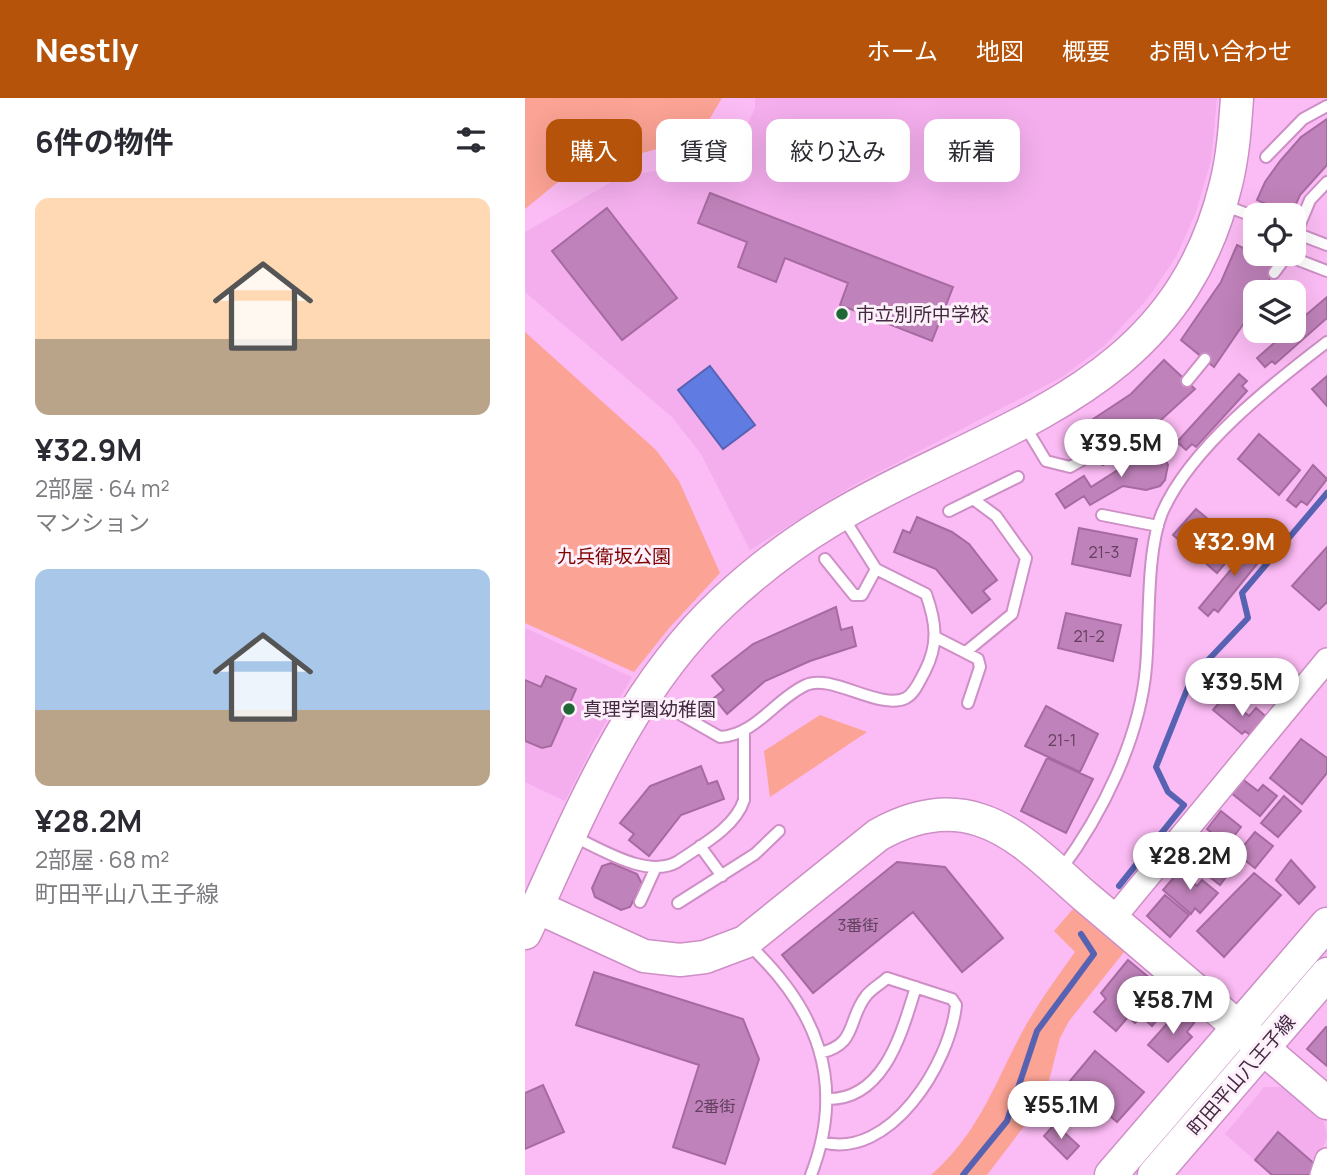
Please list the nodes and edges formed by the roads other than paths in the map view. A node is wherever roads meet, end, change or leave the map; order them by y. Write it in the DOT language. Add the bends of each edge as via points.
graph roads {
  1 [pos="1237,98"];
  2 [pos="1327,106"];
  3 [pos="1266,157"];
  4 [pos="1327,182"];
  5 [pos="1220,204"];
  6 [pos="1306,209"];
  7 [pos="1243,213"];
  8 [pos="1306,239"];
  9 [pos="1327,245"];
  10 [pos="1306,262"];
  11 [pos="1279,266"];
  12 [pos="1327,271"];
  13 [pos="1274,273"];
  14 [pos="1327,342"];
  15 [pos="1205,359"];
  16 [pos="1187,381"];
  17 [pos="1023,423"];
  18 [pos="1091,455"];
  19 [pos="1018,477"];
  20 [pos="973,499"];
  21 [pos="949,511"];
  22 [pos="842,515"];
  23 [pos="1102,515"];
  24 [pos="1158,526"];
  25 [pos="825,559"];
  26 [pos="876,569"];
  27 [pos="937,638"];
  28 [pos="967,651"];
  29 [pos="1327,660"];
  30 [pos="646,694"];
  31 [pos="968,703"];
  32 [pos="744,732"];
  33 [pos="779,831"];
  34 [pos="571,835"];
  35 [pos="699,846"];
  36 [pos="656,867"];
  37 [pos="1059,873"];
  38 [pos="722,876"];
  39 [pos="640,902"];
  40 [pos="678,903"];
  41 [pos="529,914"];
  42 [pos="1113,919"];
  43 [pos="1327,924"];
  44 [pos="745,942"];
  45 [pos="1327,974"];
  46 [pos="916,987"];
  47 [pos="1238,1027"];
  48 [pos="1263,1048"];
  49 [pos="820,1054"];
  50 [pos="826,1099"];
  51 [pos="1327,1103"];
  52 [pos="822,1142"];
  53 [pos="1327,1160"];
  54 [pos="811,1175"];
  55 [pos="1111,1175"];
  56 [pos="1154,1175"];
  57 [pos="1322,1175"];
  1 -- 5 [label="street" via="1233,151"];
  2 -- 3 [label="lane" via="1303,119"];
  4 -- 6 [label="lane"];
  5 -- 7 [label="lane"];
  5 -- 17 [label="street" via="1196,265 1164,314 1131,351 1098,380"];
  8 -- 9 [label="lane"];
  10 -- 12 [label="lane"];
  11 -- 13 [label="lane"];
  14 -- 24 [label="lane" via="1242,410 1183,478"];
  15 -- 16 [label="lane"];
  17 -- 18 [label="lane" via="1052,464 1070,467"];
  17 -- 22 [label="street"];
  19 -- 20 [label="lane"];
  20 -- 21 [label="lane"];
  20 -- 28 [label="lane" via="996,516 1026,558 1012,614"];
  22 -- 26 [label="lane"];
  22 -- 30 [label="street" via="775,558 721,604"];
  23 -- 24 [label="lane"];
  24 -- 37 [label="lane" via="1146,671 1126,750 1101,808"];
  25 -- 26 [label="lane" via="854,595 862,595"];
  26 -- 27 [label="lane" via="926,594"];
  27 -- 28 [label="lane"];
  27 -- 32 [label="lane" via="923,676 904,699 815,682 789,695"];
  28 -- 31 [label="lane" via="981,667"];
  29 -- 42 [label="street"];
  30 -- 32 [label="lane" via="711,735 728,737"];
  30 -- 34 [label="street" via="612,750"];
  32 -- 35 [label="lane" via="742,808"];
  33 -- 38 [label="lane"];
  34 -- 36 [label="lane"];
  34 -- 41 [label="street"];
  35 -- 36 [label="lane" via="670,866"];
  35 -- 38 [label="lane"];
  36 -- 39 [label="lane"];
  37 -- 42 [label="street"];
  37 -- 44 [label="street" via="1012,836 981,820 951,814 921,817 878,835"];
  38 -- 40 [label="lane"];
  41 -- 44 [label="street" via="656,958 692,960"];
  42 -- 47 [label="street"];
  43 -- 47 [label="street, 町田平山八王子線"];
  44 -- 49 [label="lane" via="791,989 813,1027"];
  45 -- 48 [label="street, 町田平山八王子線"];
  46 -- 49 [label="lane" via="887,978 865,997 845,1041"];
  46 -- 50 [label="lane" via="897,1044 884,1066 852,1095"];
  46 -- 52 [label="lane" via="952,999 956,1005 929,1079 917,1098 884,1128 843,1147"];
  47 -- 48 [label="street"];
  47 -- 55 [label="street, 町田平山八王子線"];
  48 -- 51 [label="street"];
  48 -- 56 [label="street, 町田平山八王子線"];
  49 -- 50 [label="lane"];
  50 -- 52 [label="lane"];
  52 -- 54 [label="lane"];
  53 -- 57 [label="street"];
}
